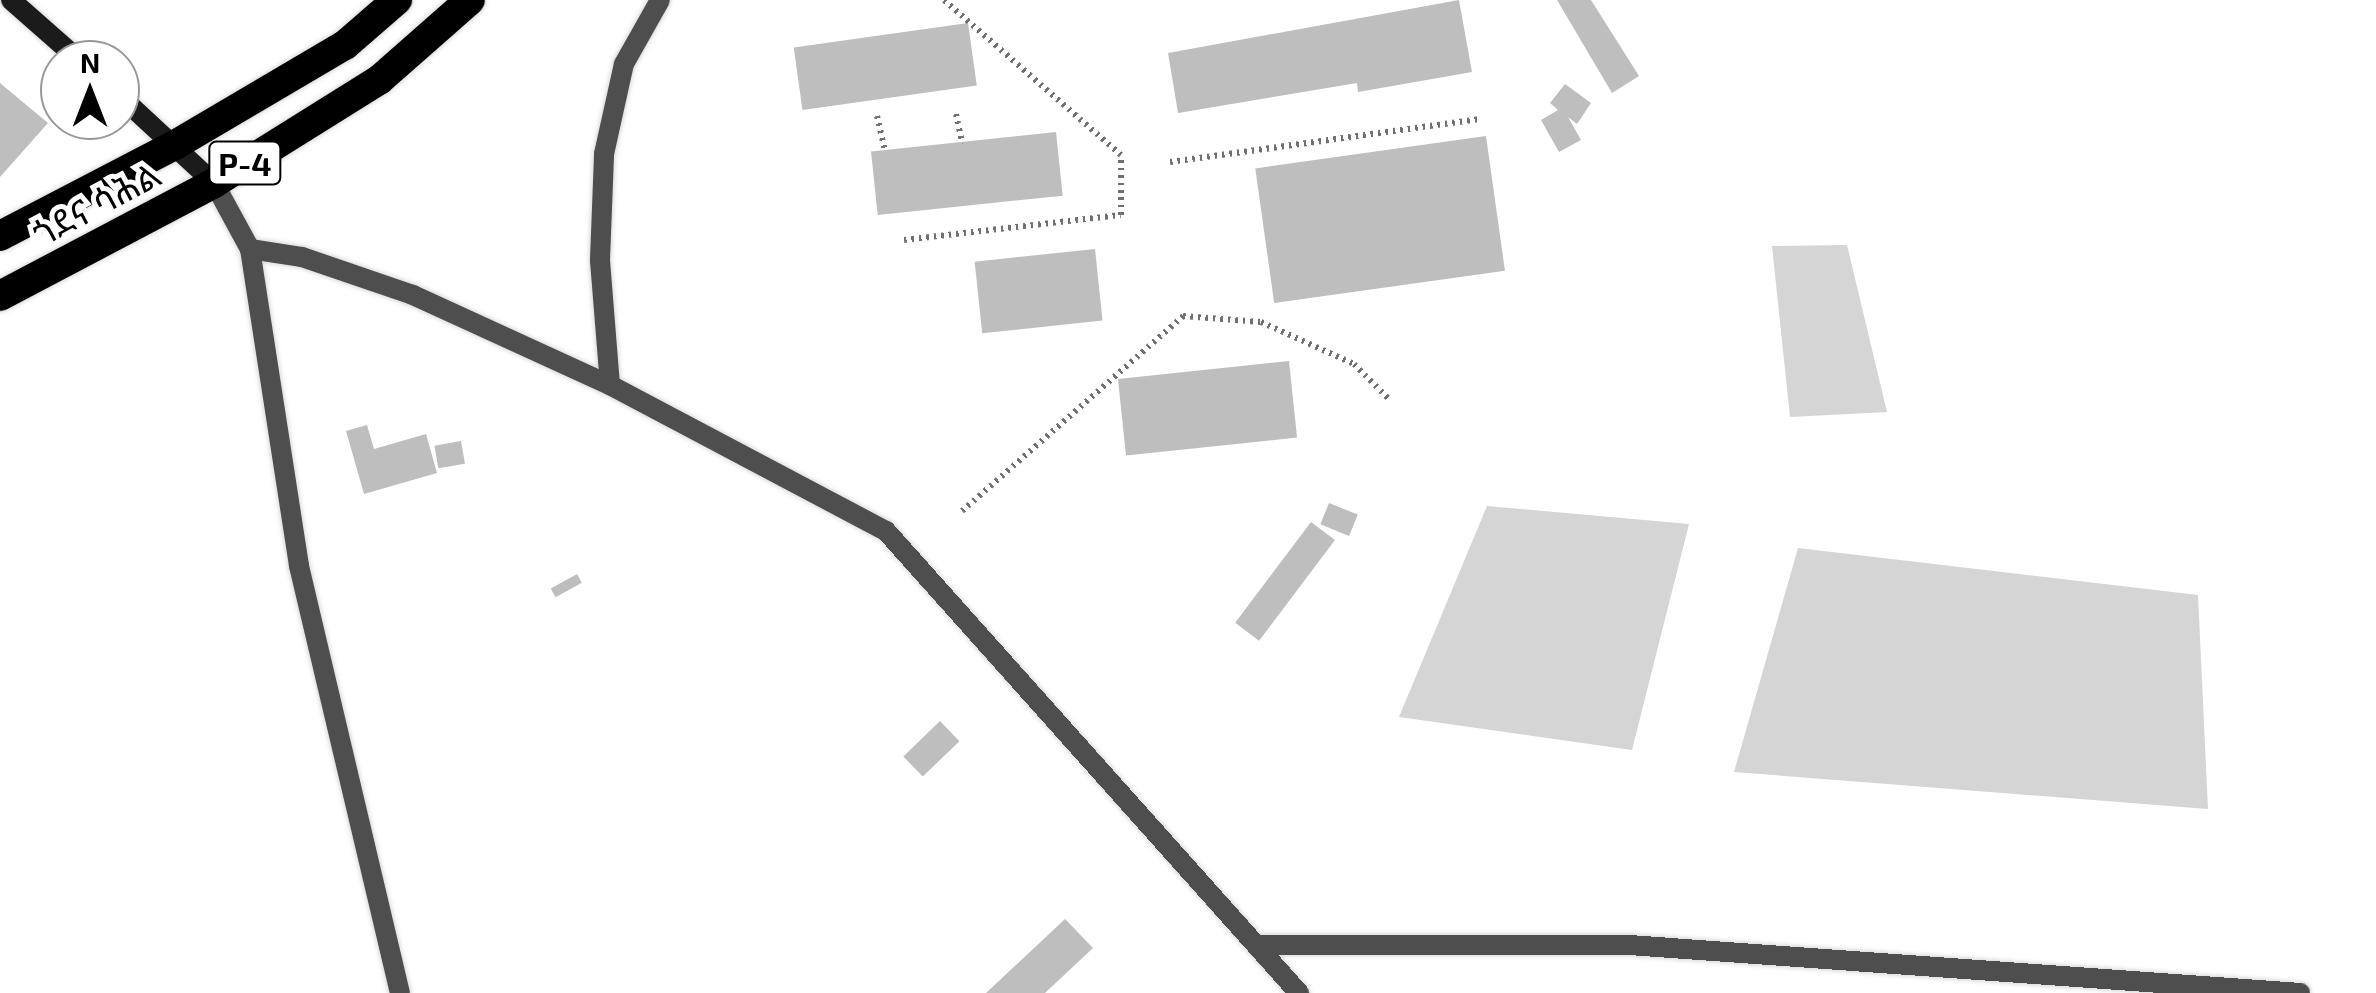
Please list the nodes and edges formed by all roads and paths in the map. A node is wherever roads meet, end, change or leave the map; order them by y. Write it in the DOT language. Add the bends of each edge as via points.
graph roads {
  1 [pos="11,0"];
  2 [pos="397,0"];
  3 [pos="470,0"];
  4 [pos="660,0"];
  5 [pos="944,0"];
  6 [pos="56,40"];
  7 [pos="140,114"];
  8 [pos="956,114"];
  9 [pos="877,116"];
  10 [pos="1480,119"];
  11 [pos="962,143"];
  12 [pos="176,145"];
  13 [pos="885,152"];
  14 [pos="1170,162"];
  15 [pos="214,183"];
  16 [pos="0,236"];
  17 [pos="904,240"];
  18 [pos="250,249"];
  19 [pos="0,296"];
  20 [pos="610,384"];
  21 [pos="1391,400"];
  22 [pos="962,511"];
  23 [pos="1262,946"];
  24 [pos="400,993"];
  25 [pos="1299,993"];
  26 [pos="2300,993"];
  1 -- 6 [label="street"];
  2 -- 12 [label="highway, P-4" via="344,45"];
  3 -- 15 [label="highway, ጎደና ሳሕል / P-4" via="378,80"];
  4 -- 20 [label="street" via="624,64 604,154 600,260"];
  5 -- 17 [label="path" via="1121,155 1121,215"];
  7 -- 12 [label="street"];
  8 -- 11 [label="path"];
  9 -- 13 [label="path"];
  10 -- 14 [label="path"];
  12 -- 15 [label="street"];
  12 -- 16 [label="highway, P-4"];
  15 -- 18 [label="street"];
  15 -- 19 [label="highway, ጎደና ሳሕል / P-4"];
  18 -- 20 [label="street" via="302,256 413,295"];
  18 -- 24 [label="street" via="298,566"];
  20 -- 23 [label="street" via="886,531"];
  21 -- 22 [label="path" via="1354,364 1261,322 1184,316"];
  23 -- 25 [label="street"];
  23 -- 26 [label="street" via="1628,946"];
}
